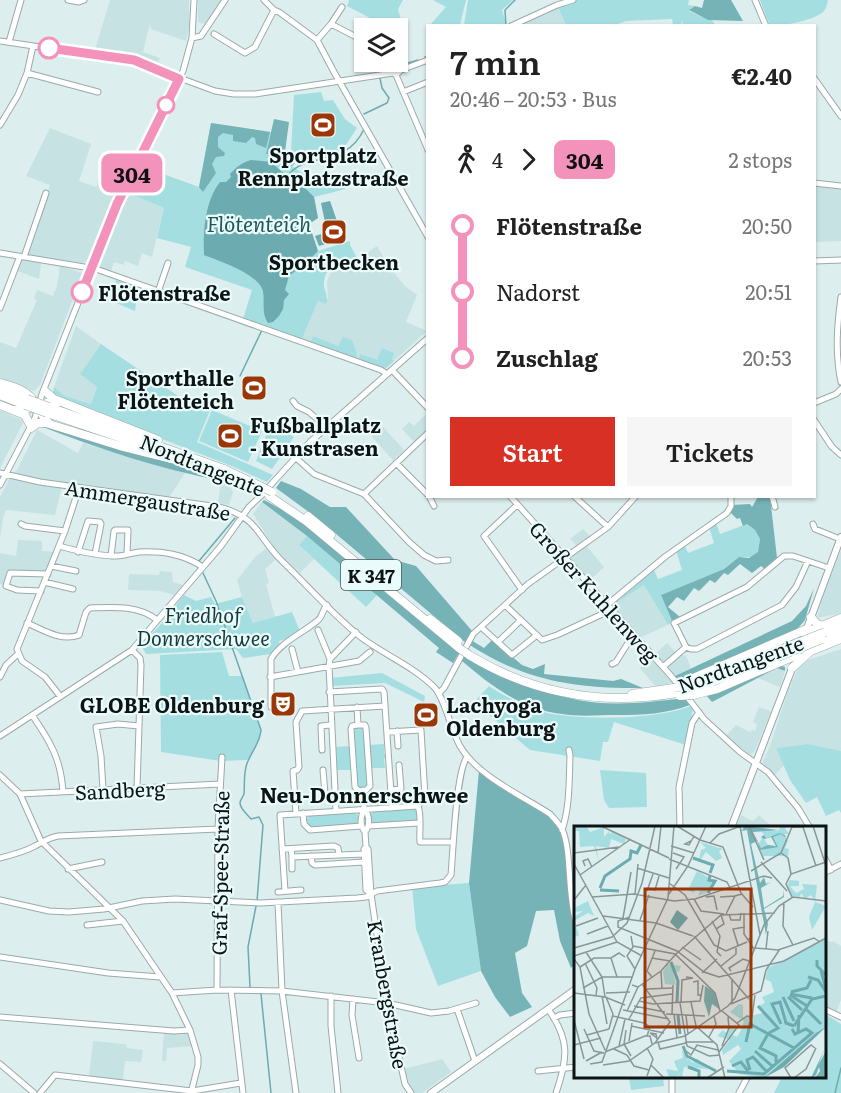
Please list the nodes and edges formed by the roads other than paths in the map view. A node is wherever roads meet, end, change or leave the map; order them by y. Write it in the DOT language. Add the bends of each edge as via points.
graph roads {
  1 [pos="21,0"];
  2 [pos="68,0"];
  3 [pos="84,0"];
  4 [pos="194,0"];
  5 [pos="225,0"];
  6 [pos="264,0"];
  7 [pos="573,0"];
  8 [pos="755,0"];
  9 [pos="342,7"];
  10 [pos="274,10"];
  11 [pos="331,24"];
  12 [pos="516,24"];
  13 [pos="765,24"];
  14 [pos="214,34"];
  15 [pos="354,36"];
  16 [pos="192,38"];
  17 [pos="317,40"];
  18 [pos="0,41"];
  19 [pos="9,42"];
  20 [pos="33,46"];
  21 [pos="426,61"];
  22 [pos="27,73"];
  23 [pos="396,75"];
  24 [pos="179,79"];
  25 [pos="340,81"];
  26 [pos="816,82"];
  27 [pos="426,83"];
  28 [pos="98,92"];
  29 [pos="403,92"];
  30 [pos="841,116"];
  31 [pos="0,123"];
  32 [pos="426,143"];
  33 [pos="816,183"];
  34 [pos="841,186"];
  35 [pos="46,193"];
  36 [pos="426,233"];
  37 [pos="0,253"];
  38 [pos="22,257"];
  39 [pos="841,260"];
  40 [pos="816,261"];
  41 [pos="168,263"];
  42 [pos="91,268"];
  43 [pos="158,292"];
  44 [pos="841,297"];
  45 [pos="0,308"];
  46 [pos="839,334"];
  47 [pos="426,340"];
  48 [pos="390,372"];
  49 [pos="841,382"];
  50 [pos="45,389"];
  51 [pos="841,389"];
  52 [pos="3,390"];
  53 [pos="24,391"];
  54 [pos="426,399"];
  55 [pos="293,401"];
  56 [pos="60,402"];
  57 [pos="422,402"];
  58 [pos="816,402"];
  59 [pos="0,405"];
  60 [pos="426,406"];
  61 [pos="38,407"];
  62 [pos="14,410"];
  63 [pos="48,410"];
  64 [pos="50,423"];
  65 [pos="816,423"];
  66 [pos="326,427"];
  67 [pos="29,428"];
  68 [pos="426,435"];
  69 [pos="177,452"];
  70 [pos="841,455"];
  71 [pos="295,457"];
  72 [pos="185,460"];
  73 [pos="396,463"];
  74 [pos="3,473"];
  75 [pos="0,485"];
  76 [pos="79,488"];
  77 [pos="265,491"];
  78 [pos="364,494"];
  79 [pos="426,494"];
  80 [pos="429,498"];
  81 [pos="512,498"];
  82 [pos="575,498"];
  83 [pos="634,498"];
  84 [pos="731,498"];
  85 [pos="773,498"];
  86 [pos="517,505"];
  87 [pos="434,506"];
  88 [pos="775,507"];
  89 [pos="244,516"];
  90 [pos="21,524"];
  91 [pos="813,524"];
  92 [pos="608,527"];
  93 [pos="65,531"];
  94 [pos="841,538"];
  95 [pos="59,546"];
  96 [pos="78,552"];
  97 [pos="95,554"];
  98 [pos="127,554"];
  99 [pos="111,556"];
  100 [pos="566,558"];
  101 [pos="448,560"];
  102 [pos="808,561"];
  103 [pos="51,566"];
  104 [pos="202,567"];
  105 [pos="829,568"];
  106 [pos="76,571"];
  107 [pos="48,574"];
  108 [pos="44,582"];
  109 [pos="73,589"];
  110 [pos="522,590"];
  111 [pos="41,591"];
  112 [pos="327,605"];
  113 [pos="505,605"];
  114 [pos="609,608"];
  115 [pos="811,617"];
  116 [pos="841,618"];
  117 [pos="157,620"];
  118 [pos="521,620"];
  119 [pos="27,623"];
  120 [pos="841,625"];
  121 [pos="481,627"];
  122 [pos="318,630"];
  123 [pos="806,631"];
  124 [pos="356,632"];
  125 [pos="823,632"];
  126 [pos="841,632"];
  127 [pos="537,635"];
  128 [pos="633,635"];
  129 [pos="792,636"];
  130 [pos="841,639"];
  131 [pos="498,642"];
  132 [pos="802,643"];
  133 [pos="686,647"];
  134 [pos="292,649"];
  135 [pos="132,650"];
  136 [pos="811,651"];
  137 [pos="370,652"];
  138 [pos="18,654"];
  139 [pos="797,655"];
  140 [pos="779,657"];
  141 [pos="330,659"];
  142 [pos="612,664"];
  143 [pos="329,666"];
  144 [pos="663,667"];
  145 [pos="791,670"];
  146 [pos="298,672"];
  147 [pos="0,677"];
  148 [pos="270,677"];
  149 [pos="688,688"];
  150 [pos="676,691"];
  151 [pos="329,692"];
  152 [pos="439,693"];
  153 [pos="654,694"];
  154 [pos="60,696"];
  155 [pos="385,706"];
  156 [pos="271,707"];
  157 [pos="357,707"];
  158 [pos="330,709"];
  159 [pos="699,712"];
  160 [pos="32,715"];
  161 [pos="358,724"];
  162 [pos="330,725"];
  163 [pos="140,726"];
  164 [pos="397,731"];
  165 [pos="387,732"];
  166 [pos="0,736"];
  167 [pos="398,746"];
  168 [pos="322,750"];
  169 [pos="569,750"];
  170 [pos="222,757"];
  171 [pos="467,757"];
  172 [pos="755,762"];
  173 [pos="399,765"];
  174 [pos="323,770"];
  175 [pos="0,775"];
  176 [pos="220,784"];
  177 [pos="137,788"];
  178 [pos="103,790"];
  179 [pos="363,790"];
  180 [pos="391,790"];
  181 [pos="63,792"];
  182 [pos="20,794"];
  183 [pos="334,794"];
  184 [pos="418,806"];
  185 [pos="392,808"];
  186 [pos="364,810"];
  187 [pos="336,811"];
  188 [pos="303,813"];
  189 [pos="296,814"];
  190 [pos="419,823"];
  191 [pos="369,826"];
  192 [pos="680,826"];
  193 [pos="732,826"];
  194 [pos="809,826"];
  195 [pos="218,829"];
  196 [pos="363,829"];
  197 [pos="562,830"];
  198 [pos="41,841"];
  199 [pos="453,842"];
  200 [pos="366,847"];
  201 [pos="282,849"];
  202 [pos="291,849"];
  203 [pos="364,854"];
  204 [pos="339,855"];
  205 [pos="310,856"];
  206 [pos="292,857"];
  207 [pos="0,858"];
  208 [pos="826,859"];
  209 [pos="102,862"];
  210 [pos="364,862"];
  211 [pos="841,864"];
  212 [pos="68,869"];
  213 [pos="292,870"];
  214 [pos="831,870"];
  215 [pos="826,872"];
  216 [pos="301,890"];
  217 [pos="372,894"];
  218 [pos="0,900"];
  219 [pos="217,900"];
  220 [pos="278,903"];
  221 [pos="109,907"];
  222 [pos="574,914"];
  223 [pos="123,921"];
  224 [pos="87,925"];
  225 [pos="0,957"];
  226 [pos="160,977"];
  227 [pos="217,990"];
  228 [pos="231,990"];
  229 [pos="574,990"];
  230 [pos="282,991"];
  231 [pos="172,993"];
  232 [pos="331,996"];
  233 [pos="353,999"];
  234 [pos="387,1003"];
  235 [pos="476,1003"];
  236 [pos="548,1009"];
  237 [pos="457,1010"];
  238 [pos="826,1010"];
  239 [pos="574,1013"];
  240 [pos="0,1017"];
  241 [pos="841,1017"];
  242 [pos="554,1018"];
  243 [pos="190,1030"];
  244 [pos="359,1058"];
  245 [pos="475,1060"];
  246 [pos="0,1064"];
  247 [pos="565,1067"];
  248 [pos="574,1067"];
  249 [pos="538,1071"];
  250 [pos="747,1078"];
  251 [pos="241,1083"];
  252 [pos="191,1092"];
  253 [pos="34,1093"];
  254 [pos="40,1093"];
  255 [pos="243,1093"];
  256 [pos="296,1093"];
  257 [pos="338,1093"];
  258 [pos="411,1093"];
  259 [pos="431,1093"];
  260 [pos="556,1093"];
  261 [pos="739,1093"];
  1 -- 19 [label="street"];
  2 -- 3 [label="street"];
  4 -- 16 [label="street"];
  5 -- 16 [label="street" via="199,38"];
  6 -- 10 [label="street"];
  7 -- 12 [label="street"];
  8 -- 13 [label="street"];
  9 -- 11 [label="street"];
  10 -- 14 [label="street" via="255,47 245,53"];
  10 -- 17 [label="street"];
  11 -- 15 [label="street"];
  11 -- 17 [label="street"];
  16 -- 24 [label="street"];
  17 -- 25 [label="street"];
  18 -- 19 [label="street"];
  19 -- 20 [label="street"];
  20 -- 22 [label="street"];
  20 -- 24 [label="street" via="134,60"];
  21 -- 23 [label="street"];
  22 -- 28 [label="street"];
  22 -- 31 [label="street"];
  23 -- 25 [label="street"];
  23 -- 29 [label="street"];
  24 -- 25 [label="street" via="215,91 245,95"];
  24 -- 42 [label="street" via="117,204"];
  25 -- 36 [label="street"];
  26 -- 30 [label="street"];
  27 -- 29 [label="street"];
  29 -- 32 [label="street"];
  33 -- 34 [label="street"];
  35 -- 38 [label="street"];
  37 -- 38 [label="street"];
  38 -- 42 [label="street"];
  38 -- 45 [label="street"];
  39 -- 40 [label="street"];
  41 -- 43 [label="street"];
  42 -- 43 [label="street"];
  42 -- 50 [label="street"];
  43 -- 48 [label="street"];
  44 -- 46 [label="street"];
  46 -- 49 [label="street" via="836,360"];
  47 -- 48 [label="street"];
  48 -- 57 [label="street"];
  48 -- 66 [label="street"];
  50 -- 53 [label="highway" via="35,393"];
  50 -- 56 [label="highway, K 347"];
  50 -- 61 [label="street"];
  51 -- 58 [label="street"];
  52 -- 53 [label="highway"];
  52 -- 63 [label="highway, Nordtangente / K 347, bridge"];
  53 -- 61 [label="highway"];
  54 -- 57 [label="street"];
  55 -- 66 [label="street"];
  56 -- 61 [label="highway"];
  56 -- 69 [label="highway, K 347" via="152,438"];
  57 -- 60 [label="street"];
  59 -- 62 [label="highway"];
  61 -- 62 [label="highway"];
  61 -- 64 [label="highway"];
  61 -- 67 [label="street"];
  62 -- 67 [label="highway" via="25,415"];
  63 -- 69 [label="highway, Nordtangente / K 347"];
  63 -- 72 [label="highway, Nordtangente / K 347"];
  64 -- 67 [label="highway"];
  64 -- 72 [label="highway, K 347" via="120,446"];
  65 -- 70 [label="street"];
  66 -- 71 [label="street"];
  67 -- 74 [label="street"];
  68 -- 73 [label="street"];
  69 -- 77 [label="highway, Nordtangente / K 347" via="224,469"];
  71 -- 77 [label="street"];
  71 -- 78 [label="street" via="314,474"];
  72 -- 77 [label="highway, Nordtangente / K 347"];
  73 -- 78 [label="street"];
  73 -- 79 [label="street"];
  74 -- 75 [label="street"];
  74 -- 76 [label="street, Ammergaustraße"];
  76 -- 89 [label="street, Ammergaustraße" via="219,507"];
  76 -- 93 [label="street"];
  77 -- 89 [label="street"];
  77 -- 153 [label="highway, Nordtangente / K 347" via="317,523 470,653 562,688 605,694"];
  78 -- 101 [label="street" via="416,549 436,561"];
  80 -- 87 [label="street"];
  81 -- 86 [label="street, Großer Kuhlenweg"];
  82 -- 92 [label="street"];
  83 -- 92 [label="street"];
  84 -- 114 [label="street" via="727,513 666,556"];
  85 -- 88 [label="street"];
  86 -- 100 [label="street, Großer Kuhlenweg"];
  86 -- 110 [label="street" via="484,536"];
  89 -- 104 [label="street"];
  89 -- 112 [label="street, Ammergaustraße" via="278,557"];
  90 -- 93 [label="street"];
  91 -- 94 [label="street" via="815,529"];
  92 -- 100 [label="street"];
  93 -- 95 [label="street"];
  94 -- 105 [label="main road"];
  95 -- 96 [label="street"];
  95 -- 103 [label="street"];
  96 -- 97 [label="street"];
  96 -- 97 [label="street" via="88,521 100,522"];
  97 -- 99 [label="street"];
  98 -- 99 [label="street"];
  98 -- 99 [label="street" via="128,530 116,530"];
  98 -- 104 [label="street" via="173,554"];
  100 -- 110 [label="street"];
  100 -- 114 [label="street, Großer Kuhlenweg"];
  102 -- 105 [label="street"];
  102 -- 133 [label="street" via="793,592 777,608 697,649"];
  102 -- 133 [label="street" via="784,556 747,587 674,623"];
  103 -- 106 [label="street"];
  103 -- 107 [label="street"];
  104 -- 117 [label="street"];
  105 -- 115 [label="main road"];
  107 -- 108 [label="street"];
  107 -- 111 [label="street" via="10,573 6,586"];
  108 -- 109 [label="street"];
  108 -- 111 [label="street"];
  110 -- 113 [label="street"];
  111 -- 119 [label="street"];
  112 -- 124 [label="street, Ammergaustraße"];
  112 -- 148 [label="street" via="320,620 274,654 269,663"];
  113 -- 118 [label="street"];
  113 -- 121 [label="street"];
  114 -- 127 [label="street" via="557,635 542,640"];
  114 -- 128 [label="street, Großer Kuhlenweg"];
  115 -- 123 [label="main road"];
  115 -- 125 [label="highway"];
  116 -- 125 [label="highway"];
  117 -- 119 [label="street" via="140,610 90,608 79,635 74,637 53,635"];
  117 -- 135 [label="street"];
  118 -- 127 [label="street"];
  118 -- 131 [label="street"];
  119 -- 138 [label="street"];
  120 -- 125 [label="highway, Nordtangente"];
  121 -- 131 [label="street"];
  121 -- 152 [label="street"];
  122 -- 141 [label="street"];
  123 -- 125 [label="highway"];
  123 -- 129 [label="highway, K 347"];
  123 -- 132 [label="main road"];
  124 -- 141 [label="street"];
  124 -- 152 [label="street, Ammergaustraße"];
  125 -- 126 [label="highway, Nordtangente"];
  125 -- 140 [label="highway, Nordtangente / K 347, bridge"];
  127 -- 131 [label="street" via="512,655"];
  128 -- 142 [label="street"];
  128 -- 144 [label="street, Großer Kuhlenweg"];
  129 -- 132 [label="highway"];
  129 -- 149 [label="highway, K 347"];
  130 -- 136 [label="highway"];
  132 -- 136 [label="highway"];
  132 -- 139 [label="main road"];
  133 -- 144 [label="street"];
  134 -- 146 [label="street"];
  135 -- 154 [label="street"];
  135 -- 163 [label="street" via="141,661"];
  136 -- 145 [label="highway"];
  137 -- 143 [label="street" via="359,661"];
  138 -- 147 [label="street"];
  138 -- 154 [label="street"];
  139 -- 140 [label="highway, K 347"];
  139 -- 145 [label="main road"];
  140 -- 145 [label="highway"];
  140 -- 149 [label="highway, Nordtangente / K 347" via="736,668"];
  140 -- 149 [label="highway, K 347" via="717,689"];
  141 -- 143 [label="street"];
  143 -- 146 [label="street"];
  143 -- 151 [label="street"];
  144 -- 159 [label="street, Großer Kuhlenweg"];
  145 -- 172 [label="main road"];
  146 -- 148 [label="street"];
  148 -- 156 [label="street"];
  149 -- 150 [label="highway, K 347, bridge"];
  149 -- 150 [label="highway, K 347, bridge"];
  150 -- 153 [label="highway, K 347" via="659,688"];
  150 -- 153 [label="highway, K 347" via="664,699"];
  151 -- 155 [label="street" via="382,689"];
  151 -- 158 [label="street"];
  152 -- 171 [label="street" via="454,735"];
  154 -- 160 [label="street"];
  155 -- 157 [label="street"];
  155 -- 165 [label="street"];
  157 -- 158 [label="street"];
  157 -- 161 [label="street"];
  158 -- 162 [label="street"];
  158 -- 189 [label="street" via="302,711 296,722"];
  159 -- 172 [label="street, Großer Kuhlenweg"];
  159 -- 192 [label="street" via="692,723 679,787"];
  160 -- 166 [label="street"];
  160 -- 181 [label="street" via="60,762"];
  161 -- 179 [label="street" via="365,725 367,737 370,786"];
  161 -- 179 [label="street" via="351,729 354,778 356,790"];
  162 -- 168 [label="street" via="321,726"];
  162 -- 183 [label="street"];
  163 -- 177 [label="street"];
  163 -- 178 [label="street" via="96,727"];
  164 -- 165 [label="street"];
  164 -- 167 [label="street"];
  164 -- 184 [label="street" via="421,730 425,797"];
  165 -- 180 [label="street"];
  169 -- 197 [label="street" via="568,798"];
  170 -- 176 [label="street, Graf-Spee-Straße"];
  171 -- 197 [label="street" via="550,814"];
  171 -- 199 [label="street" via="463,762"];
  172 -- 193 [label="main road"];
  172 -- 194 [label="street, Großer Kuhlenweg" via="768,772"];
  173 -- 180 [label="street" via="400,789"];
  174 -- 183 [label="street" via="325,794"];
  175 -- 182 [label="street"];
  176 -- 177 [label="street, Sandberg"];
  176 -- 195 [label="street, Graf-Spee-Straße"];
  177 -- 178 [label="street, Sandberg"];
  178 -- 181 [label="street, Sandberg"];
  179 -- 186 [label="street"];
  180 -- 185 [label="street"];
  181 -- 182 [label="street, Sandberg"];
  182 -- 198 [label="street"];
  183 -- 187 [label="street"];
  184 -- 185 [label="street"];
  184 -- 190 [label="street"];
  185 -- 186 [label="street"];
  186 -- 187 [label="street"];
  186 -- 191 [label="street"];
  186 -- 196 [label="street, Kranbergstraße" via="360,815"];
  187 -- 188 [label="street"];
  188 -- 189 [label="street"];
  188 -- 196 [label="street" via="304,824 310,830"];
  189 -- 201 [label="street" via="280,815"];
  190 -- 191 [label="street"];
  190 -- 199 [label="street" via="420,842"];
  191 -- 196 [label="street"];
  195 -- 198 [label="street" via="58,836"];
  195 -- 219 [label="street, Graf-Spee-Straße"];
  196 -- 200 [label="street, Kranbergstraße"];
  197 -- 222 [label="street"];
  198 -- 207 [label="street"];
  198 -- 212 [label="street"];
  199 -- 217 [label="street" via="451,875 445,882"];
  200 -- 203 [label="street, Kranbergstraße"];
  200 -- 217 [label="street, Kranbergstraße"];
  201 -- 202 [label="street"];
  201 -- 216 [label="street" via="282,891"];
  202 -- 204 [label="street" via="336,846"];
  202 -- 206 [label="street"];
  203 -- 204 [label="street"];
  203 -- 210 [label="street, Kranbergstraße"];
  204 -- 205 [label="street"];
  205 -- 206 [label="street"];
  205 -- 210 [label="street" via="315,865"];
  206 -- 213 [label="street"];
  208 -- 214 [label="street"];
  209 -- 212 [label="street"];
  210 -- 217 [label="street, Kranbergstraße" via="366,890"];
  211 -- 214 [label="street"];
  212 -- 221 [label="street"];
  214 -- 215 [label="street"];
  217 -- 220 [label="street"];
  217 -- 234 [label="street, Kranbergstraße"];
  218 -- 221 [label="street" via="62,912"];
  219 -- 220 [label="street"];
  219 -- 221 [label="street" via="152,900"];
  219 -- 227 [label="street, Graf-Spee-Straße"];
  220 -- 230 [label="street"];
  221 -- 223 [label="street"];
  223 -- 224 [label="street"];
  223 -- 226 [label="street"];
  225 -- 226 [label="street"];
  226 -- 231 [label="street"];
  227 -- 228 [label="street"];
  227 -- 231 [label="street"];
  228 -- 230 [label="street"];
  228 -- 251 [label="street"];
  229 -- 236 [label="main road"];
  230 -- 232 [label="street"];
  230 -- 256 [label="street"];
  231 -- 243 [label="street"];
  232 -- 233 [label="street"];
  232 -- 257 [label="street"];
  233 -- 234 [label="street"];
  233 -- 244 [label="street"];
  234 -- 237 [label="street" via="431,1013"];
  234 -- 258 [label="street, Kranbergstraße" via="403,1077"];
  235 -- 237 [label="street"];
  236 -- 242 [label="street"];
  236 -- 245 [label="main road"];
  237 -- 245 [label="street"];
  238 -- 241 [label="street"];
  239 -- 242 [label="street"];
  240 -- 243 [label="street"];
  242 -- 247 [label="street" via="565,1044"];
  243 -- 252 [label="street" via="198,1056"];
  245 -- 259 [label="main road"];
  246 -- 253 [label="street"];
  247 -- 248 [label="street"];
  247 -- 249 [label="street"];
  247 -- 260 [label="street"];
  250 -- 261 [label="street"];
  251 -- 252 [label="street"];
  251 -- 255 [label="street"];
  252 -- 254 [label="street" via="55,1076"];
}
